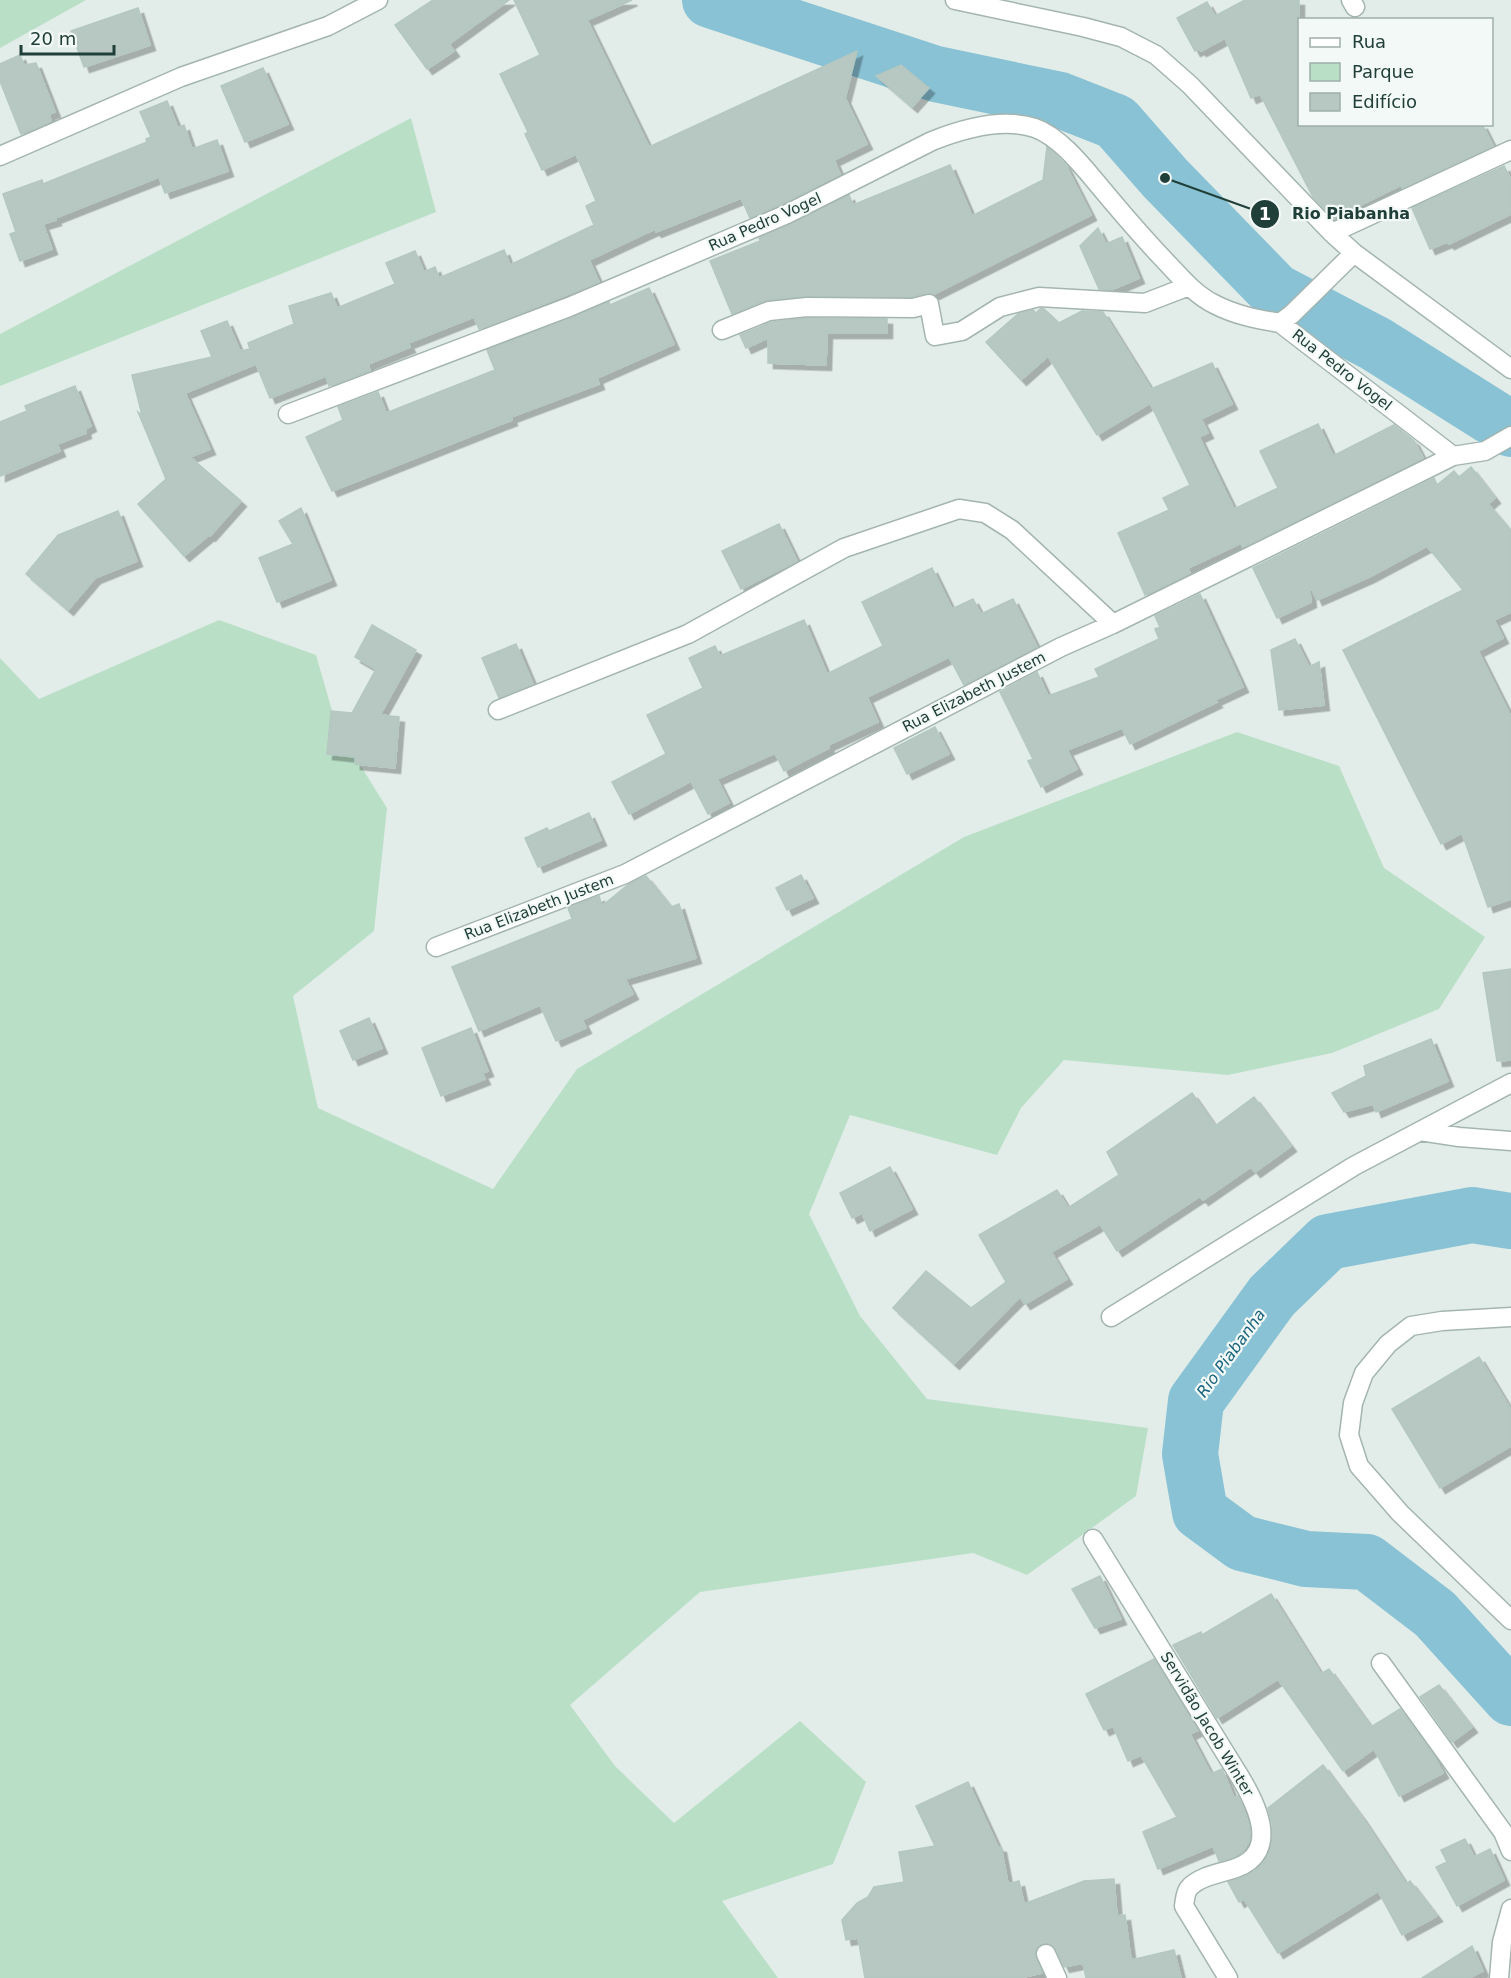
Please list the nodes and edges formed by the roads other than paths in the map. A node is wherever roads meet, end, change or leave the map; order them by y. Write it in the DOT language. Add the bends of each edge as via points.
graph roads {
  1 [pos="378,0"];
  2 [pos="955,0"];
  3 [pos="1511,150"];
  4 [pos="0,156"];
  5 [pos="1332,233"];
  6 [pos="1354,253"];
  7 [pos="1189,286"];
  8 [pos="1286,318"];
  9 [pos="722,330"];
  10 [pos="1511,369"];
  11 [pos="288,414"];
  12 [pos="1506,440"];
  13 [pos="1454,456"];
  14 [pos="1113,624"];
  15 [pos="498,710"];
  16 [pos="436,948"];
  17 [pos="1511,1083"];
  18 [pos="1420,1131"];
  19 [pos="1511,1141"];
  20 [pos="1111,1317"];
  21 [pos="1511,1317"];
  22 [pos="1093,1539"];
  23 [pos="1511,1620"];
  24 [pos="1381,1663"];
  25 [pos="1511,1851"];
  26 [pos="1511,1909"];
  27 [pos="1046,1954"];
  28 [pos="1057,1978"];
  29 [pos="1227,1978"];
  30 [pos="1499,1978"];
  1 -- 4 [label="street" via="328,26 181,77"];
  2 -- 5 [label="street" via="1093,29 1121,37 1156,55 1190,85"];
  3 -- 5 [label="street"];
  5 -- 6 [label="street"];
  6 -- 8 [label="street"];
  6 -- 10 [label="street"];
  7 -- 8 [label="street, Rua Pedro Vogel" via="1212,303 1245,317"];
  7 -- 9 [label="street" via="1145,303 1039,297 1000,308 962,331 935,336 929,304 913,308 769,310"];
  7 -- 11 [label="street, Rua Pedro Vogel" via="1062,145 1036,128 1011,124 985,126 932,141 787,214 569,307"];
  8 -- 13 [label="street, Rua Pedro Vogel"];
  12 -- 13 [label="street, Rua Elizabeth Justem" via="1485,452"];
  13 -- 14 [label="street, Rua Elizabeth Justem"];
  14 -- 15 [label="street" via="1012,530 985,513 959,509 844,548 688,634"];
  14 -- 16 [label="street, Rua Elizabeth Justem" via="1061,647 625,874"];
  17 -- 18 [label="street"];
  18 -- 19 [label="street"];
  18 -- 20 [label="street" via="1354,1166"];
  21 -- 23 [label="street" via="1411,1326 1388,1344 1364,1372 1353,1403 1349,1435 1359,1466 1400,1513"];
  22 -- 29 [label="street, Servidão Jacob Winter" via="1240,1777 1259,1815 1262,1844 1252,1860 1190,1886 1186,1893 1184,1906"];
  24 -- 25 [label="street" via="1503,1832"];
  26 -- 30 [label="street" via="1502,1942"];
  27 -- 28 [label="street"];
}
